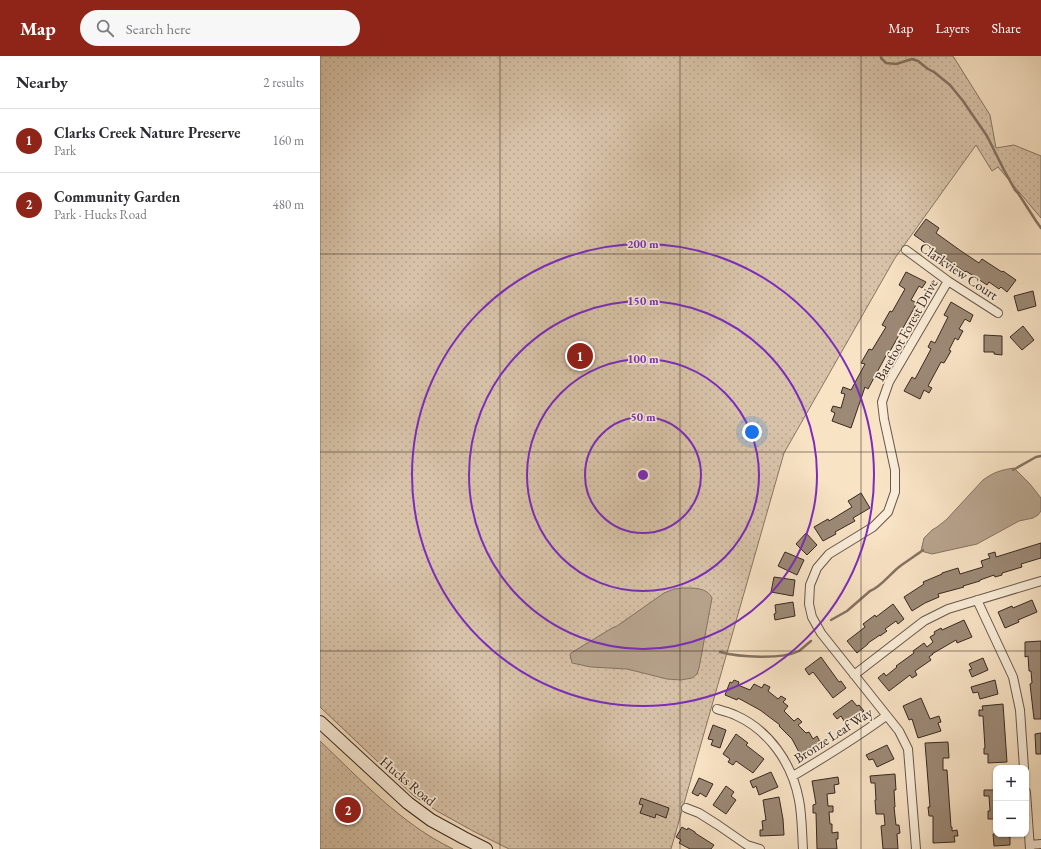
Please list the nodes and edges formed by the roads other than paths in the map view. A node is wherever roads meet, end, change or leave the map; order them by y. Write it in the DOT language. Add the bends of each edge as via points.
graph roads {
  1 [pos="906,250"];
  2 [pos="948,281"];
  3 [pos="998,313"];
  4 [pos="1041,581"];
  5 [pos="977,600"];
  6 [pos="854,674"];
  7 [pos="717,709"];
  8 [pos="886,716"];
  9 [pos="320,722"];
  10 [pos="1024,765"];
  11 [pos="793,776"];
  12 [pos="1027,801"];
  13 [pos="686,808"];
  14 [pos="1041,844"];
  15 [pos="1030,847"];
  16 [pos="486,849"];
  17 [pos="760,849"];
  18 [pos="803,849"];
  19 [pos="916,849"];
  1 -- 2 [label="street, Clarkview Court"];
  2 -- 3 [label="street, Clarkview Court"];
  2 -- 6 [label="street, Barefoot Forest Drive" via="889,382 882,402 895,470 895,492 888,512 873,527 830,554 817,568 810,585 812,617 821,633"];
  4 -- 5 [label="street"];
  5 -- 6 [label="street" via="948,609 924,621"];
  5 -- 10 [label="street" via="1013,677 1020,710"];
  6 -- 8 [label="street"];
  7 -- 11 [label="street" via="734,714 765,735 780,752"];
  8 -- 11 [label="street, Bronze Leaf Way"];
  8 -- 19 [label="street" via="899,731 908,749"];
  9 -- 16 [label="main road, Hucks Road" via="408,803 431,820"];
  11 -- 18 [label="street" via="800,801"];
  12 -- 15 [label="street"];
  13 -- 17 [label="street" via="747,845"];
  14 -- 15 [label="street"];
}
